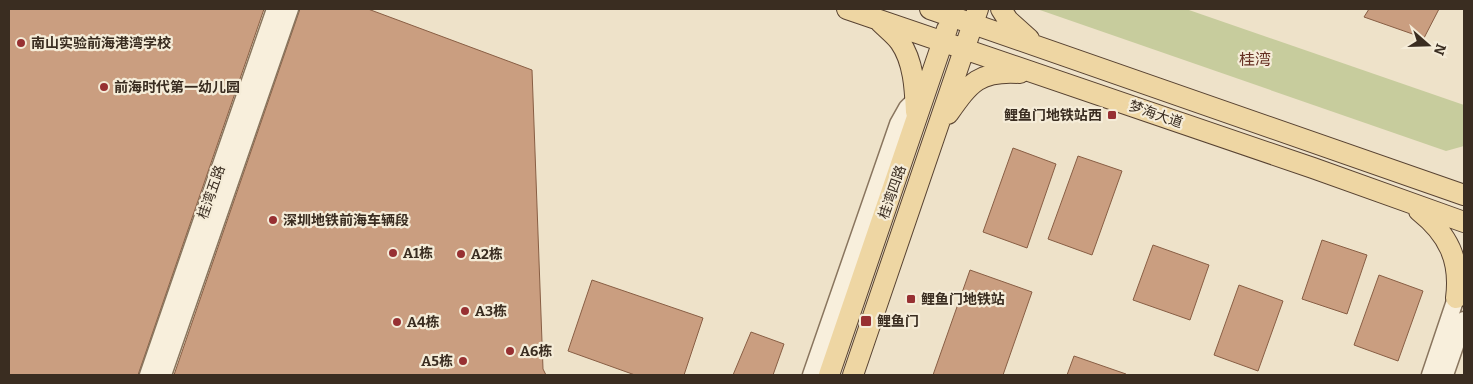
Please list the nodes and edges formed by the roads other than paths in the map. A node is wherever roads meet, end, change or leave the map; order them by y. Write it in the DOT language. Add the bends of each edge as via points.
graph roads {
  1 [pos="275,9"];
  2 [pos="290,9"];
  3 [pos="847,9"];
  4 [pos="930,9"];
  5 [pos="1001,9"];
  6 [pos="953,13"];
  7 [pos="975,16"];
  8 [pos="877,19"];
  9 [pos="943,42"];
  10 [pos="1039,46"];
  11 [pos="964,49"];
  12 [pos="1039,74"];
  13 [pos="921,94"];
  14 [pos="937,129"];
  15 [pos="1419,179"];
  16 [pos="1464,179"];
  17 [pos="1464,194"];
  18 [pos="1410,203"];
  19 [pos="1464,222"];
  20 [pos="1464,272"];
  21 [pos="1456,298"];
  22 [pos="1464,320"];
  23 [pos="148,375"];
  24 [pos="163,375"];
  25 [pos="812,375"];
  26 [pos="829,375"];
  27 [pos="853,375"];
  28 [pos="1430,375"];
  29 [pos="1445,375"];
  1 -- 23 [label="street, 桂湾五路"];
  2 -- 24 [label="street, 桂湾五路"];
  3 -- 8 [label="main road, 梦海大道"];
  4 -- 6 [label="main road, 梦海大道"];
  5 -- 10 [label="main road" via="1015,27"];
  6 -- 7 [label="main road, 梦海大道"];
  6 -- 9 [label="main road, 桂湾四路"];
  7 -- 10 [label="main road, 梦海大道"];
  7 -- 11 [label="main road, 桂湾四路"];
  8 -- 9 [label="main road, 梦海大道"];
  8 -- 13 [label="main road" via="905,51"];
  9 -- 11 [label="main road, 梦海大道"];
  9 -- 13 [label="main road, 桂湾四路"];
  10 -- 15 [label="main road, 梦海大道"];
  11 -- 12 [label="main road, 梦海大道"];
  11 -- 14 [label="main road, 桂湾四路"];
  12 -- 14 [label="main road" via="1008,72 980,78 961,95"];
  12 -- 18 [label="main road, 梦海大道"];
  13 -- 25 [label="street" via="907,108 898,124"];
  13 -- 26 [label="main road, 桂湾四路" via="917,119"];
  14 -- 27 [label="main road, 桂湾四路"];
  15 -- 16 [label="main road"];
  15 -- 17 [label="main road, 梦海大道"];
  18 -- 19 [label="main road, 梦海大道"];
  18 -- 21 [label="main road" via="1433,222 1448,242 1456,273"];
  20 -- 21 [label="street"];
  21 -- 28 [label="street"];
  22 -- 29 [label="street"];
}
